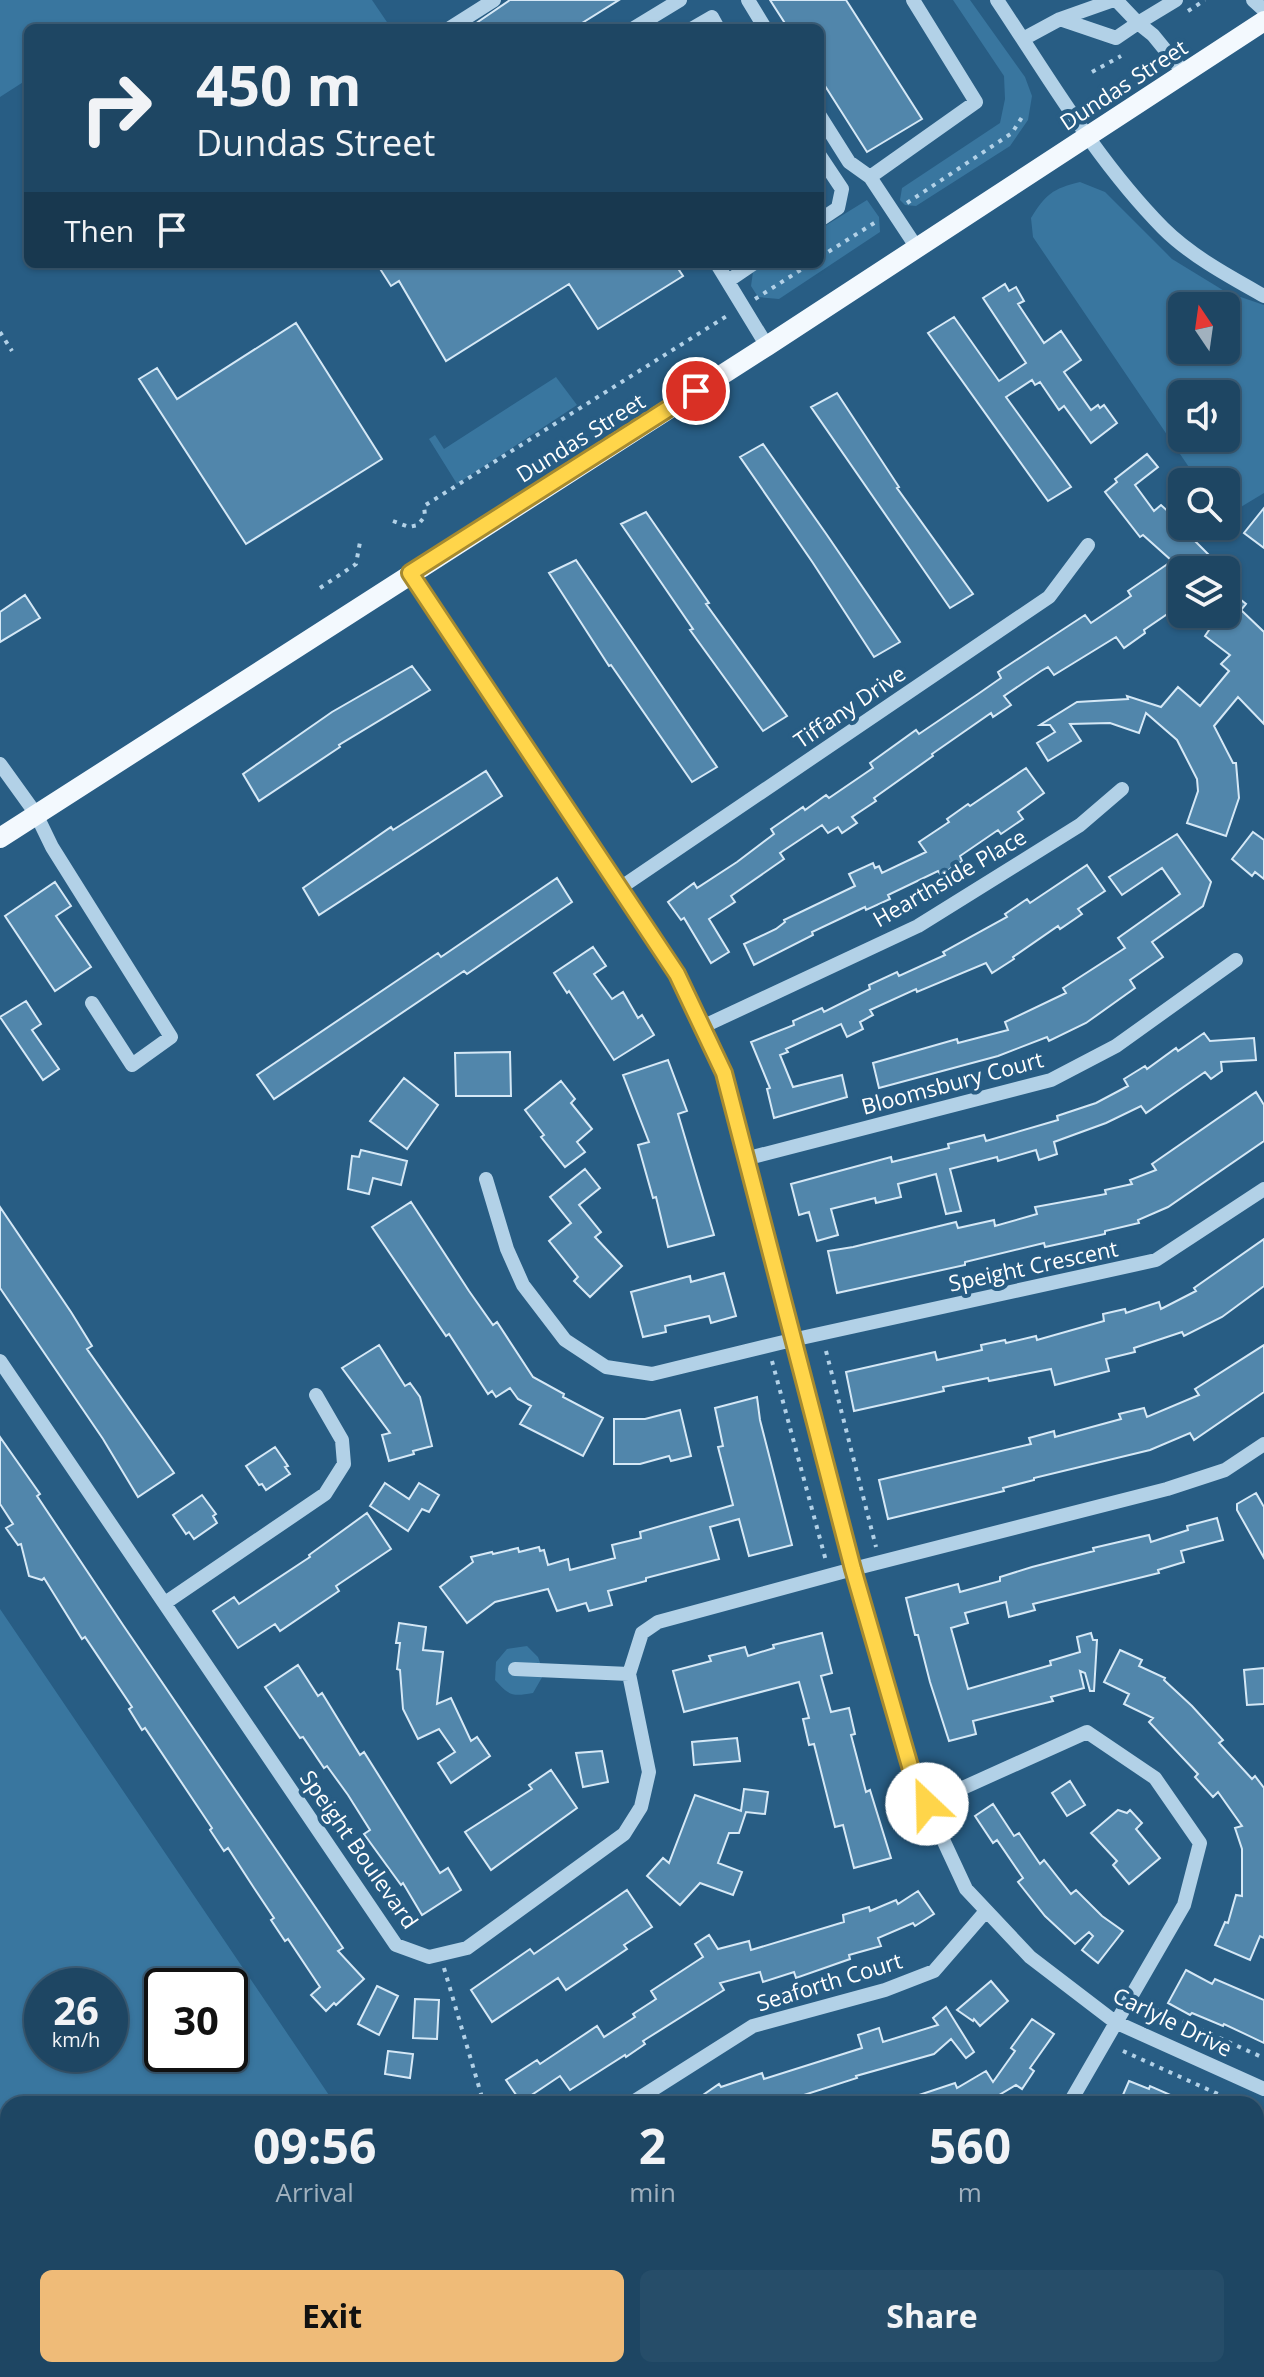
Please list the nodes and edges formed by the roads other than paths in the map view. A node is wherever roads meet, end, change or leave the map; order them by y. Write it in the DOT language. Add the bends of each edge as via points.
graph roads {
  1 [pos="494,0"];
  2 [pos="680,0"];
  3 [pos="748,0"];
  4 [pos="913,0"];
  5 [pos="997,0"];
  6 [pos="1115,0"];
  7 [pos="1176,0"];
  8 [pos="1253,0"];
  9 [pos="1264,10"];
  10 [pos="1060,19"];
  11 [pos="1264,21"];
  12 [pos="1138,23"];
  13 [pos="456,24"];
  14 [pos="641,24"];
  15 [pos="700,24"];
  16 [pos="716,24"];
  17 [pos="763,24"];
  18 [pos="1023,39"];
  19 [pos="1184,73"];
  20 [pos="824,122"];
  21 [pos="1087,136"];
  22 [pos="824,162"];
  23 [pos="870,177"];
  24 [pos="824,217"];
  25 [pos="917,248"];
  26 [pos="720,268"];
  27 [pos="747,268"];
  28 [pos="728,281"];
  29 [pos="1264,296"];
  30 [pos="767,346"];
  31 [pos="1088,545"];
  32 [pos="410,573"];
  33 [pos="0,764"];
  34 [pos="1122,789"];
  35 [pos="36,814"];
  36 [pos="0,838"];
  37 [pos="620,888"];
  38 [pos="1236,960"];
  39 [pos="92,1003"];
  40 [pos="702,1027"];
  41 [pos="745,1159"];
  42 [pos="486,1179"];
  43 [pos="1264,1189"];
  44 [pos="792,1340"];
  45 [pos="0,1361"];
  46 [pos="316,1395"];
  47 [pos="1264,1444"];
  48 [pos="853,1569"];
  49 [pos="165,1603"];
  50 [pos="515,1669"];
  51 [pos="629,1674"];
  52 [pos="927,1804"];
  53 [pos="986,1911"];
  54 [pos="1115,2022"];
  55 [pos="1264,2089"];
  56 [pos="643,2096"];
  57 [pos="1073,2096"];
  1 -- 13 [label="street"];
  2 -- 14 [label="street"];
  3 -- 17 [label="street"];
  4 -- 23 [label="street" via="976,102"];
  5 -- 18 [label="street"];
  6 -- 10 [label="street"];
  6 -- 12 [label="street"];
  7 -- 12 [label="street"];
  8 -- 9 [label="street"];
  10 -- 12 [label="street" via="1116,38"];
  10 -- 18 [label="street"];
  11 -- 19 [label="main road, Dundas Street"];
  12 -- 19 [label="street"];
  15 -- 16 [label="street" via="712,17"];
  18 -- 21 [label="street"];
  19 -- 21 [label="main road, Dundas Street"];
  20 -- 23 [label="street" via="849,162"];
  21 -- 25 [label="main road, Dundas Street"];
  21 -- 29 [label="street" via="1165,229"];
  22 -- 24 [label="street" via="842,189 838,208"];
  23 -- 25 [label="street"];
  25 -- 30 [label="main road, Dundas Street"];
  26 -- 28 [label="street"];
  27 -- 28 [label="street"];
  28 -- 30 [label="street"];
  30 -- 32 [label="main road, Dundas Street"];
  31 -- 37 [label="street, Tiffany Drive" via="1049,597"];
  32 -- 35 [label="main road, Dundas Street"];
  32 -- 37 [label="street, Carlyle Drive"];
  33 -- 35 [label="street"];
  34 -- 40 [label="street, Hearthside Place" via="1080,825 918,926"];
  35 -- 36 [label="main road, Dundas Street"];
  35 -- 39 [label="street" via="171,1037 132,1065"];
  37 -- 40 [label="street, Carlyle Drive" via="677,974"];
  38 -- 41 [label="street, Bloomsbury Court" via="1116,1046 1051,1080"];
  40 -- 41 [label="street, Carlyle Drive" via="724,1073"];
  41 -- 44 [label="street, Carlyle Drive"];
  42 -- 44 [label="street, Speight Crescent" via="523,1285 565,1340 606,1367 652,1374"];
  43 -- 44 [label="street, Speight Crescent" via="1156,1260"];
  44 -- 48 [label="street, Carlyle Drive"];
  45 -- 49 [label="street, Speight Boulevard"];
  46 -- 49 [label="street" via="342,1440 344,1464 325,1494"];
  47 -- 48 [label="street" via="1225,1470 1167,1489"];
  48 -- 51 [label="street, Speight Boulevard" via="658,1622 642,1633"];
  48 -- 52 [label="street, Carlyle Drive" via="912,1773"];
  49 -- 51 [label="street, Speight Boulevard" via="396,1945 429,1957 467,1948 624,1834 641,1807 649,1772"];
  50 -- 51 [label="street"];
  52 -- 53 [label="street, Carlyle Drive" via="966,1889"];
  52 -- 54 [label="street" via="1087,1732 1155,1778 1200,1843 1184,1905"];
  53 -- 54 [label="street, Carlyle Drive" via="1030,1957"];
  53 -- 56 [label="street, Seaforth Court" via="934,1971 753,2026"];
  54 -- 55 [label="street, Carlyle Drive"];
  54 -- 57 [label="street"];
}
